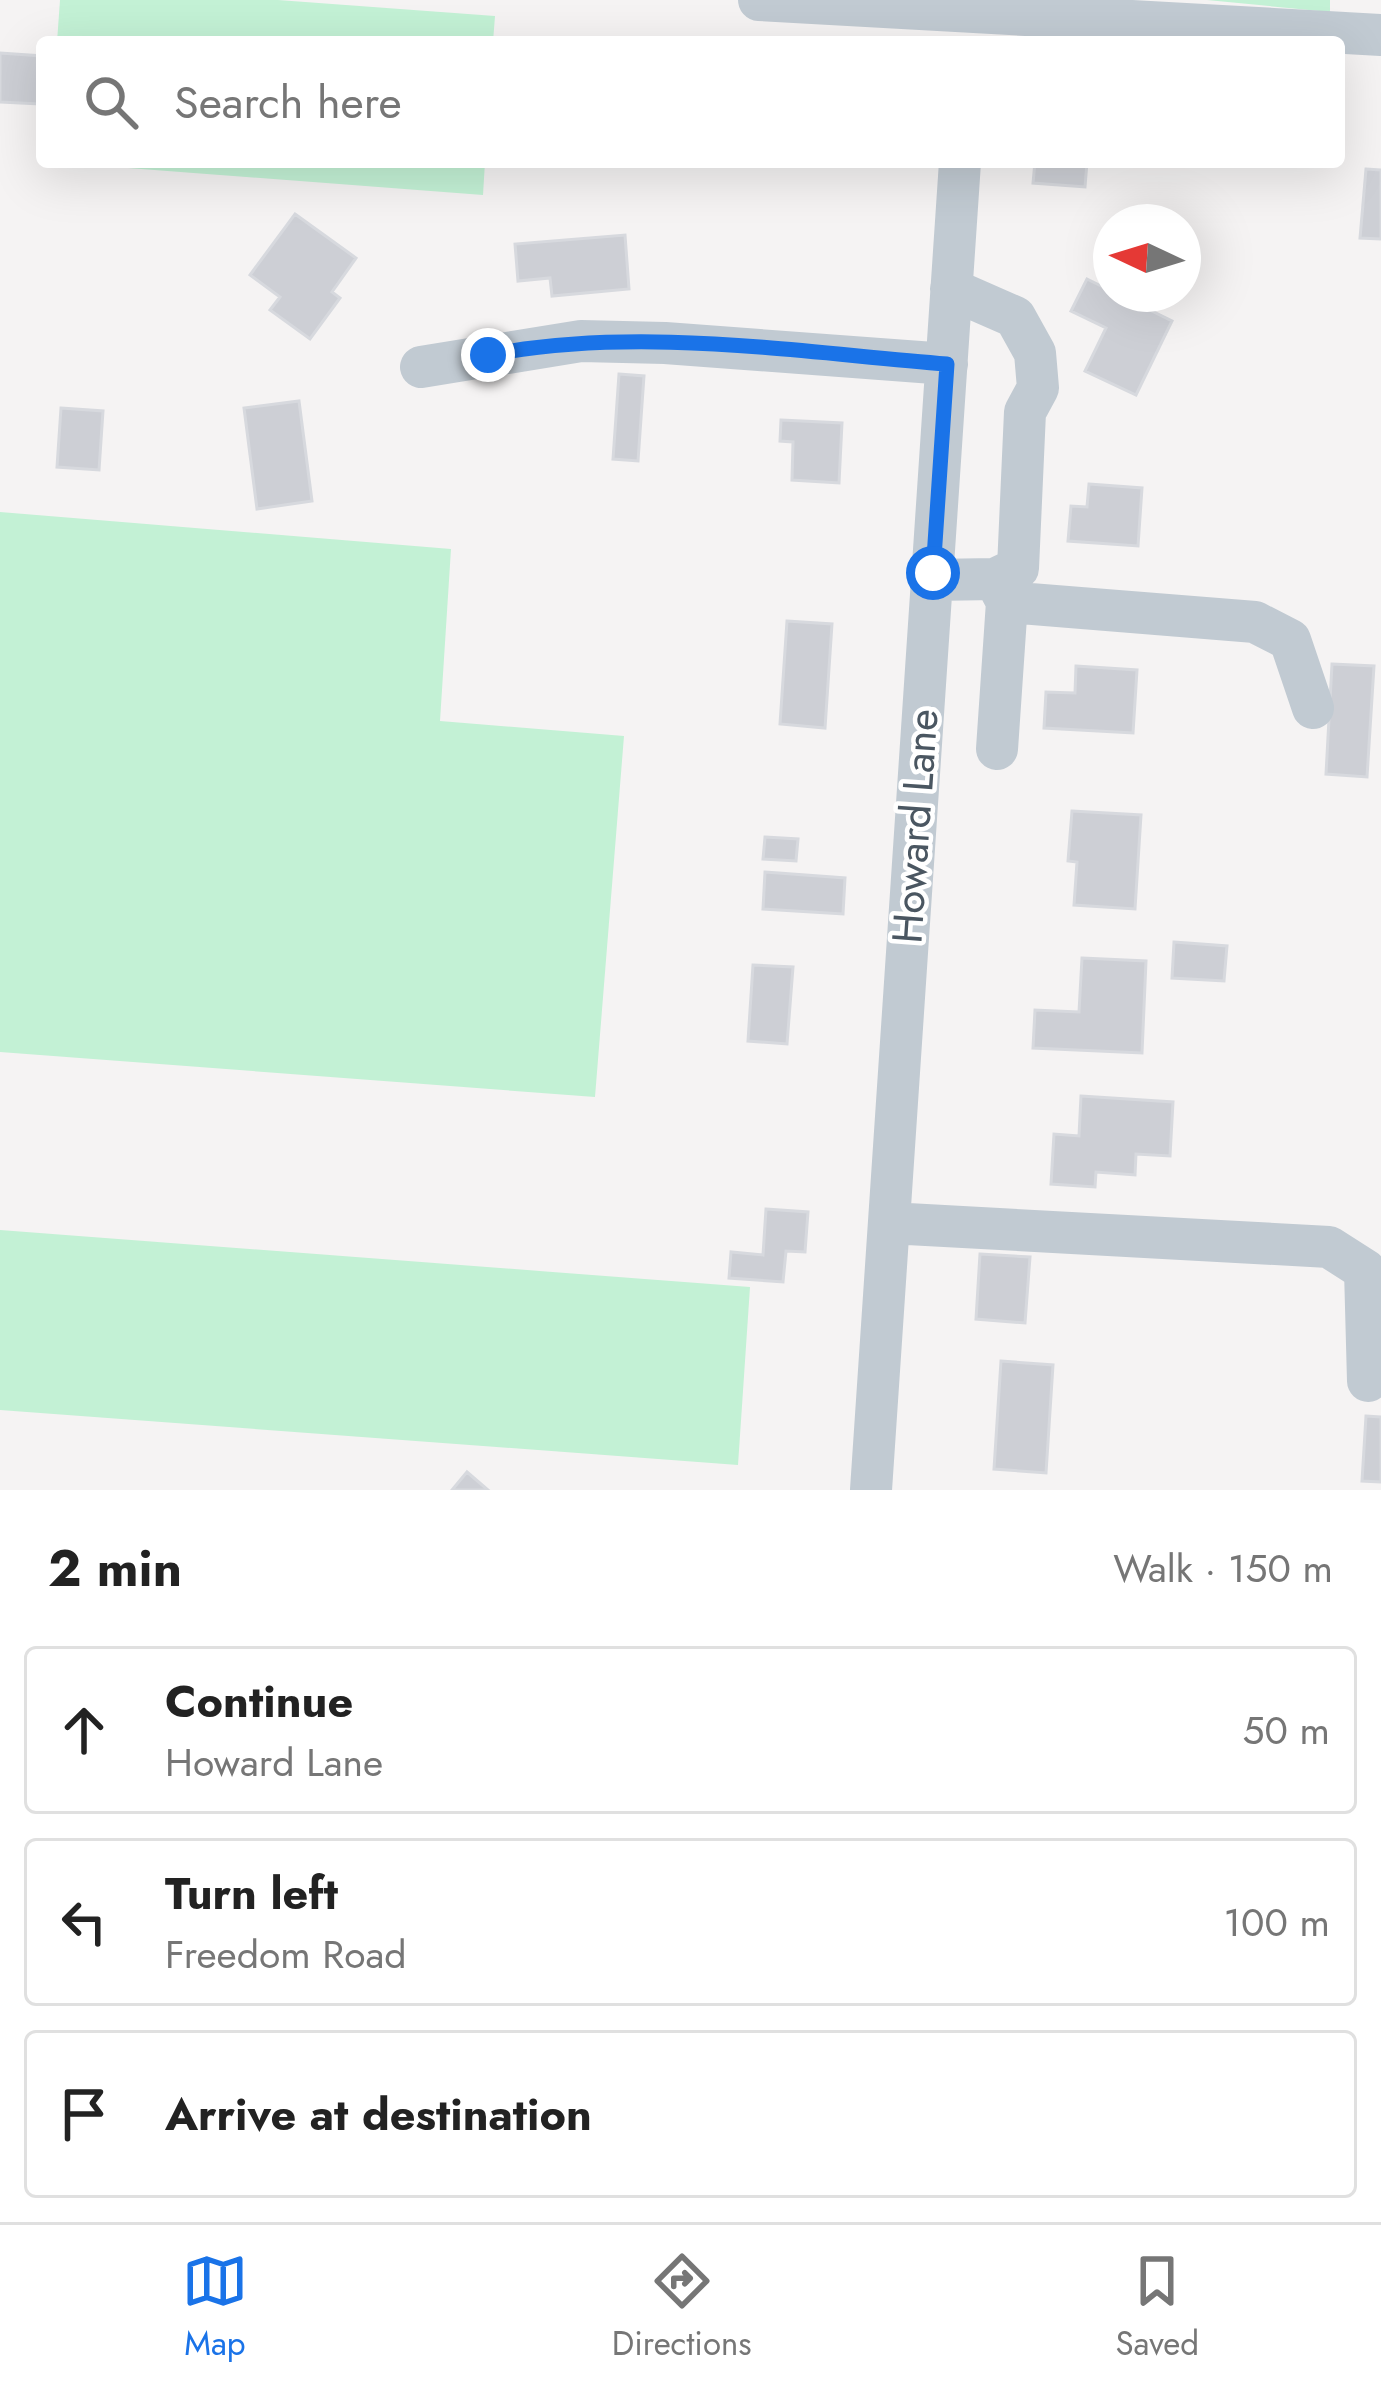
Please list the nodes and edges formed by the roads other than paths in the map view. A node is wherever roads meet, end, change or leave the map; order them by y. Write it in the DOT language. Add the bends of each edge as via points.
graph roads {
  1 [pos="759,0"];
  2 [pos="969,19"];
  3 [pos="1381,35"];
  4 [pos="960,168"];
  5 [pos="951,289"];
  6 [pos="947,364"];
  7 [pos="421,367"];
  8 [pos="932,580"];
  9 [pos="1000,590"];
  10 [pos="1313,708"];
  11 [pos="997,749"];
  12 [pos="889,1223"];
  13 [pos="1368,1381"];
  14 [pos="871,1490"];
  1 -- 2 [label="street"];
  2 -- 3 [label="street"];
  4 -- 5 [label="street, Howard Lane"];
  5 -- 6 [label="street, Howard Lane"];
  5 -- 9 [label="street" via="1016,317 1035,353 1018,568"];
  6 -- 7 [label="street" via="581,341"];
  6 -- 8 [label="street, Howard Lane"];
  8 -- 9 [label="street"];
  8 -- 12 [label="street, Howard Lane"];
  9 -- 10 [label="street" via="1255,622 1290,640"];
  9 -- 11 [label="street"];
  12 -- 13 [label="street" via="1329,1247 1365,1270"];
  12 -- 14 [label="street, Howard Lane"];
}
